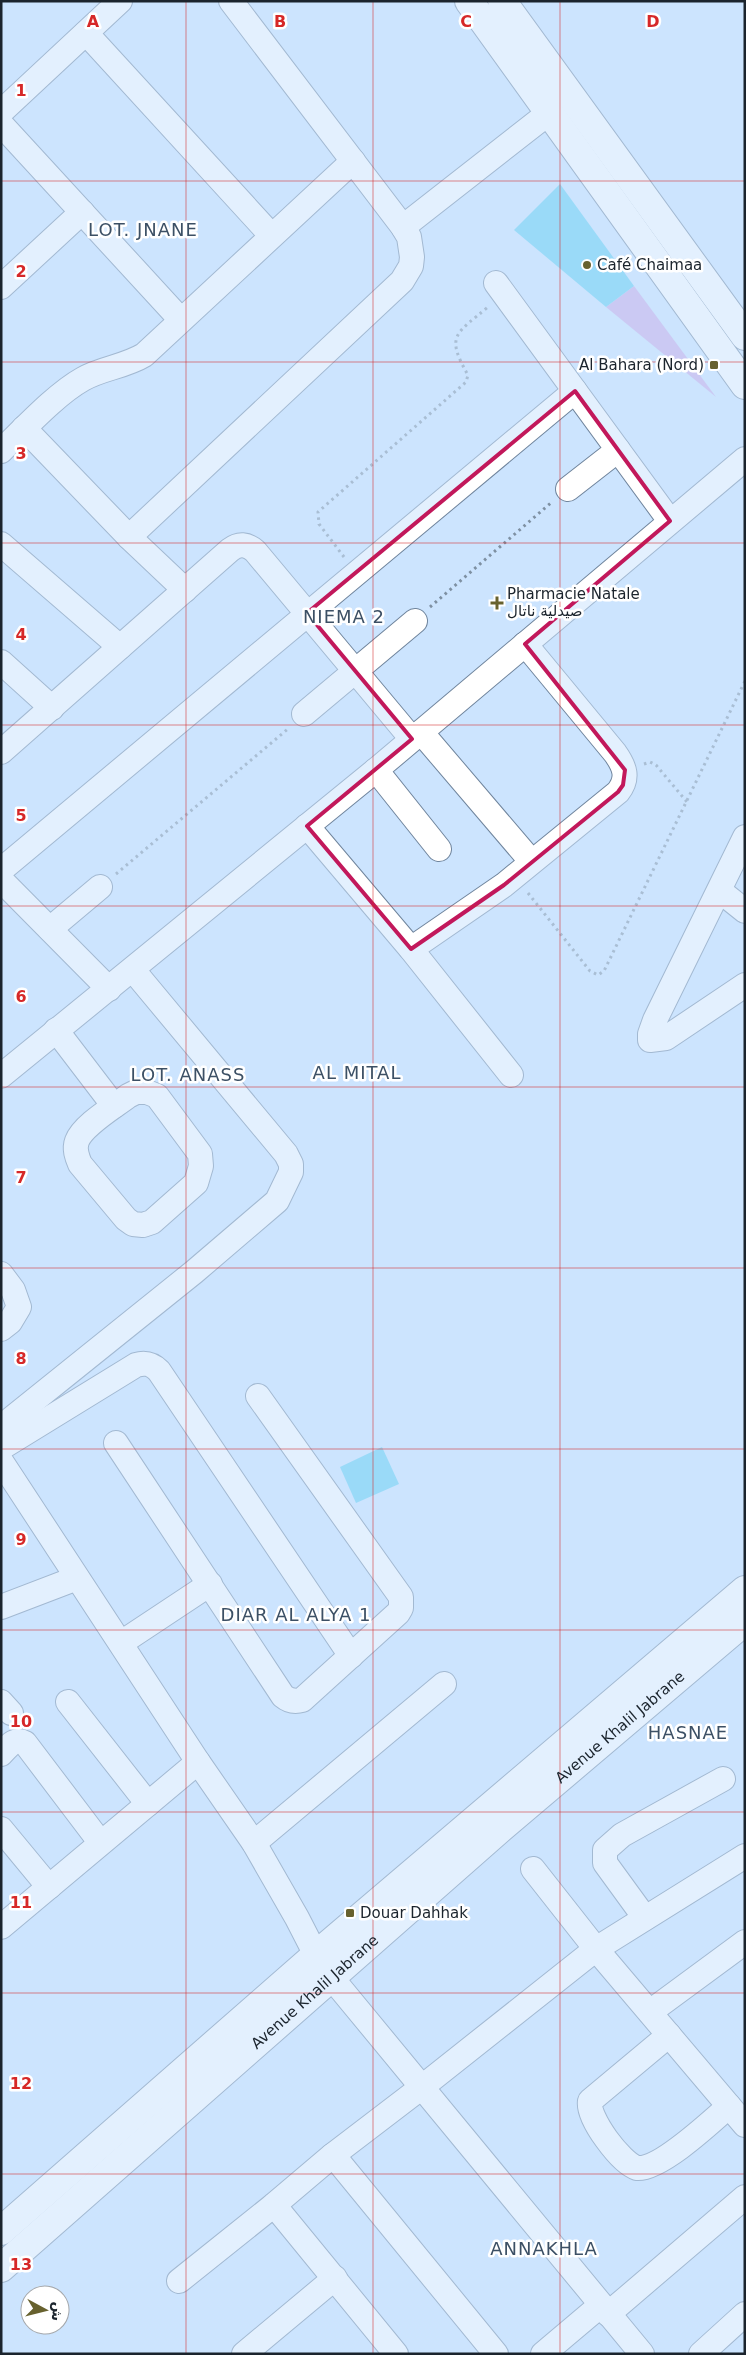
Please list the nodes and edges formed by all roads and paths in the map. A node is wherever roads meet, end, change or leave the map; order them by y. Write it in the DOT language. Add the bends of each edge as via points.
graph roads {
  1 [pos="120,1"];
  2 [pos="231,1"];
  3 [pos="469,1"];
  4 [pos="502,1"];
  5 [pos="86,33"];
  6 [pos="1,112"];
  7 [pos="550,112"];
  8 [pos="1,124"];
  9 [pos="353,161"];
  10 [pos="82,212"];
  11 [pos="403,227"];
  12 [pos="271,235"];
  13 [pos="1,288"];
  14 [pos="500,288"];
  15 [pos="181,320"];
  16 [pos="745,336"];
  17 [pos="745,385"];
  18 [pos="575,391"];
  19 [pos="24,428"];
  20 [pos="618,450"];
  21 [pos="1,451"];
  22 [pos="745,459"];
  23 [pos="568,489"];
  24 [pos="670,521"];
  25 [pos="129,537"];
  26 [pos="1,544"];
  27 [pos="356,573"];
  28 [pos="185,590"];
  29 [pos="307,613"];
  30 [pos="415,621"];
  31 [pos="525,644"];
  32 [pos="120,647"];
  33 [pos="1,662"];
  34 [pos="356,671"];
  35 [pos="745,681"];
  36 [pos="52,708"];
  37 [pos="304,714"];
  38 [pos="417,736"];
  39 [pos="1,752"];
  40 [pos="376,770"];
  41 [pos="625,777"];
  42 [pos="687,803"];
  43 [pos="307,826"];
  44 [pos="745,837"];
  45 [pos="439,849"];
  46 [pos="531,861"];
  47 [pos="1,870"];
  48 [pos="1,880"];
  49 [pos="100,887"];
  50 [pos="525,890"];
  51 [pos="720,891"];
  52 [pos="745,911"];
  53 [pos="50,929"];
  54 [pos="411,949"];
  55 [pos="133,970"];
  56 [pos="745,985"];
  57 [pos="110,989"];
  58 [pos="56,1030"];
  59 [pos="511,1075"];
  60 [pos="1,1076"];
  61 [pos="114,1106"];
  62 [pos="1,1274"];
  63 [pos="1,1328"];
  64 [pos="258,1396"];
  65 [pos="1,1427"];
  66 [pos="116,1443"];
  67 [pos="1,1448"];
  68 [pos="1,1461"];
  69 [pos="77,1578"];
  70 [pos="210,1584"];
  71 [pos="745,1590"];
  72 [pos="1,1607"];
  73 [pos="745,1621"];
  74 [pos="121,1643"];
  75 [pos="351,1656"];
  76 [pos="444,1684"];
  77 [pos="68,1702"];
  78 [pos="1,1754"];
  79 [pos="198,1762"];
  80 [pos="722,1779"];
  81 [pos="148,1804"];
  82 [pos="1,1829"];
  83 [pos="100,1842"];
  84 [pos="254,1843"];
  85 [pos="745,1856"];
  86 [pos="533,1869"];
  87 [pos="48,1887"];
  88 [pos="645,1918"];
  89 [pos="1,1927"];
  90 [pos="745,1942"];
  91 [pos="596,1949"];
  92 [pos="324,1966"];
  93 [pos="650,2012"];
  94 [pos="669,2035"];
  95 [pos="422,2087"];
  96 [pos="729,2106"];
  97 [pos="745,2125"];
  98 [pos="333,2154"];
  99 [pos="745,2197"];
  100 [pos="274,2205"];
  101 [pos="1,2231"];
  102 [pos="1,2268"];
  103 [pos="335,2278"];
  104 [pos="179,2281"];
  105 [pos="604,2310"];
  106 [pos="745,2314"];
  107 [pos="244,2354"];
  108 [pos="396,2354"];
  109 [pos="496,2354"];
  110 [pos="543,2354"];
  111 [pos="642,2354"];
  112 [pos="701,2354"];
  1 -- 5 [label="street"];
  2 -- 9 [label="street"];
  3 -- 7 [label="main road"];
  4 -- 16 [label="main road"];
  5 -- 6 [label="street"];
  5 -- 12 [label="street"];
  7 -- 11 [label="street"];
  7 -- 17 [label="main road"];
  8 -- 10 [label="street"];
  9 -- 11 [label="street"];
  9 -- 12 [label="street"];
  10 -- 13 [label="street"];
  10 -- 15 [label="street"];
  11 -- 25 [label="street" via="409,237 412,257 411,266 402,281"];
  12 -- 15 [label="street"];
  14 -- 18 [label="street"];
  14 -- 27 [label="path" via="455,339 456,353 468,376 466,382 318,512 319,524"];
  15 -- 19 [label="street" via="134,361 92,374 74,384"];
  18 -- 20 [label="street"];
  18 -- 27 [label="street"];
  19 -- 21 [label="street"];
  19 -- 25 [label="street"];
  20 -- 23 [label="street"];
  20 -- 24 [label="street"];
  22 -- 24 [label="street"];
  23 -- 30 [label="path"];
  24 -- 31 [label="street"];
  25 -- 28 [label="street"];
  26 -- 32 [label="street"];
  27 -- 29 [label="street"];
  28 -- 29 [label="street" via="233,547 246,545 255,551"];
  28 -- 32 [label="street"];
  29 -- 34 [label="street"];
  29 -- 47 [label="street"];
  30 -- 34 [label="street"];
  31 -- 38 [label="street"];
  31 -- 41 [label="street" via="615,753 625,770"];
  32 -- 36 [label="street"];
  33 -- 36 [label="street"];
  34 -- 37 [label="street"];
  34 -- 38 [label="street"];
  35 -- 42 [label="path"];
  36 -- 39 [label="street"];
  37 -- 49 [label="path"];
  38 -- 40 [label="street"];
  38 -- 46 [label="street"];
  40 -- 43 [label="street"];
  40 -- 45 [label="street"];
  41 -- 42 [label="path" via="650,762"];
  41 -- 46 [label="street" via="618,792"];
  42 -- 50 [label="path" via="601,974 590,971"];
  43 -- 54 [label="street"];
  43 -- 55 [label="street"];
  44 -- 51 [label="street"];
  46 -- 54 [label="street" via="504,884"];
  48 -- 53 [label="street"];
  49 -- 53 [label="street"];
  51 -- 52 [label="street"];
  51 -- 56 [label="street" via="655,1020 650,1040 666,1038"];
  53 -- 57 [label="street"];
  54 -- 59 [label="street"];
  55 -- 57 [label="street"];
  55 -- 65 [label="street" via="286,1154 291,1172 277,1201"];
  57 -- 58 [label="street"];
  58 -- 60 [label="street"];
  58 -- 61 [label="street"];
  61 -- 61 [label="street" via="82,1132 76,1143 76,1154 80,1164 126,1219 143,1225 152,1222 196,1183 201,1166 200,1154 157,1096 136,1092"];
  62 -- 63 [label="street" via="13,1290 19,1307 10,1322"];
  64 -- 75 [label="street" via="401,1597 398,1613"];
  66 -- 70 [label="street"];
  67 -- 75 [label="street" via="136,1365 154,1366"];
  68 -- 69 [label="street"];
  69 -- 72 [label="street"];
  69 -- 74 [label="street"];
  70 -- 74 [label="street"];
  70 -- 75 [label="street" via="287,1699 302,1700"];
  71 -- 92 [label="main road, Avenue Khalil Jabrane"];
  73 -- 92 [label="main road, Avenue Khalil Jabrane" via="501,1828"];
  74 -- 79 [label="street"];
  76 -- 84 [label="street"];
  77 -- 81 [label="street"];
  78 -- 83 [label="street" via="14,1742 25,1743"];
  79 -- 81 [label="street"];
  79 -- 84 [label="street"];
  80 -- 88 [label="street" via="622,1834 605,1850 605,1863"];
  81 -- 83 [label="street"];
  82 -- 87 [label="street"];
  83 -- 87 [label="street"];
  84 -- 92 [label="street"];
  85 -- 88 [label="street"];
  86 -- 91 [label="street"];
  87 -- 89 [label="street"];
  88 -- 91 [label="street"];
  90 -- 93 [label="street"];
  91 -- 93 [label="street"];
  91 -- 95 [label="street"];
  92 -- 95 [label="street"];
  92 -- 101 [label="main road, Avenue Khalil Jabrane"];
  92 -- 102 [label="main road, Avenue Khalil Jabrane"];
  93 -- 94 [label="street"];
  94 -- 96 [label="street"];
  94 -- 96 [label="street" via="590,2101 590,2113 623,2160 637,2168 651,2166"];
  95 -- 98 [label="street"];
  95 -- 105 [label="street"];
  96 -- 97 [label="street"];
  98 -- 100 [label="street"];
  98 -- 109 [label="street"];
  99 -- 105 [label="street"];
  100 -- 103 [label="street"];
  100 -- 104 [label="street"];
  103 -- 107 [label="street"];
  103 -- 108 [label="street"];
  105 -- 110 [label="street"];
  105 -- 111 [label="street"];
  106 -- 112 [label="street"];
}
